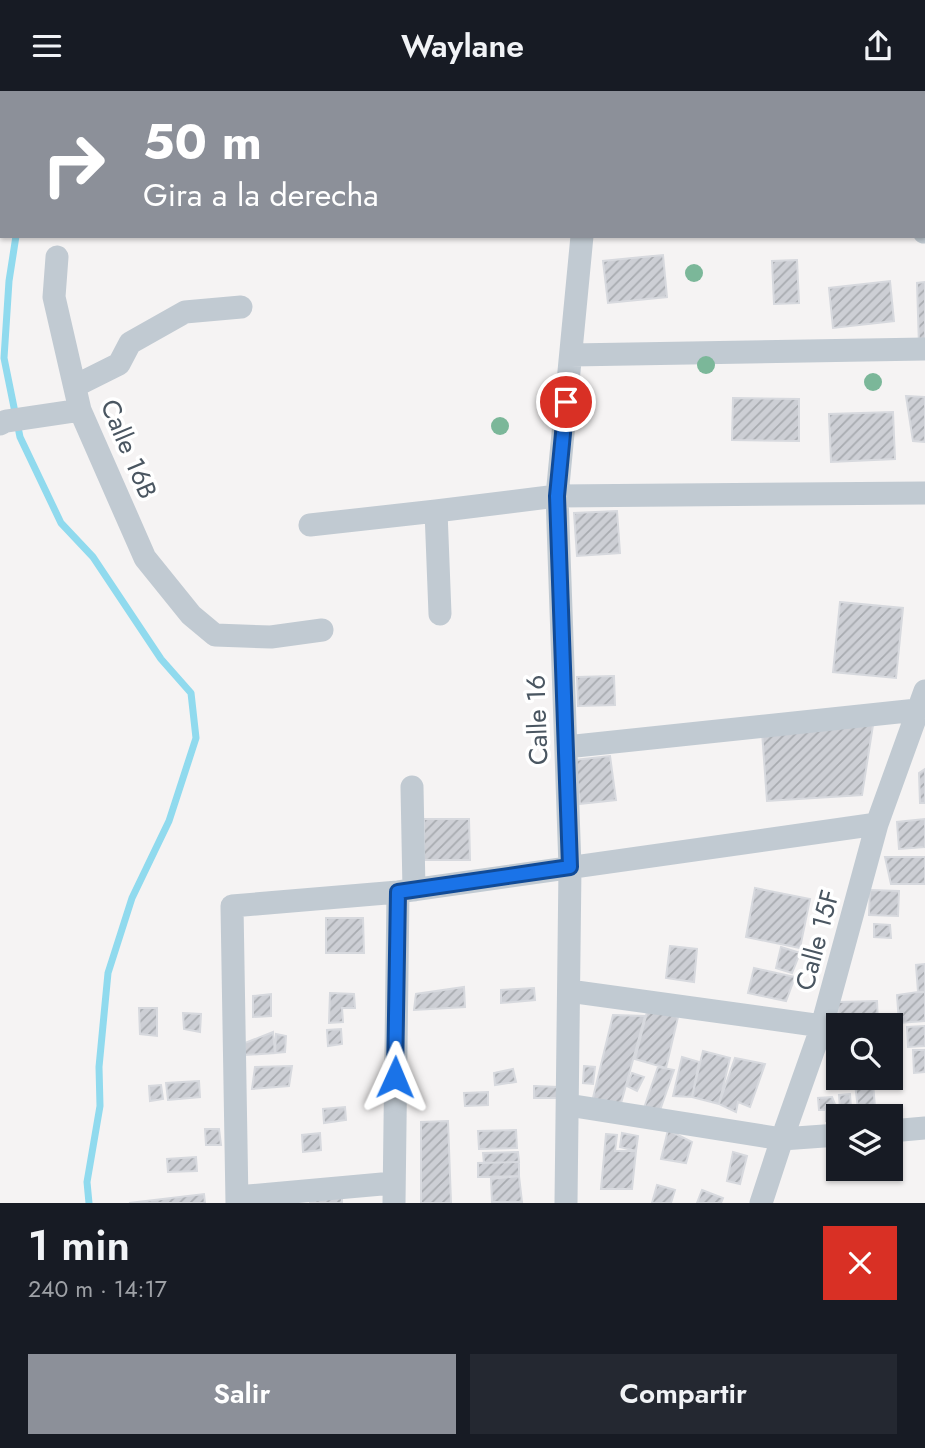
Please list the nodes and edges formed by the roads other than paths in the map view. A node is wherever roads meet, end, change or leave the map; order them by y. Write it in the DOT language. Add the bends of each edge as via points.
graph roads {
  1 [pos="582,238"];
  2 [pos="57,257"];
  3 [pos="241,307"];
  4 [pos="925,349"];
  5 [pos="571,355"];
  6 [pos="75,386"];
  7 [pos="80,409"];
  8 [pos="0,424"];
  9 [pos="925,493"];
  10 [pos="557,496"];
  11 [pos="436,511"];
  12 [pos="310,525"];
  13 [pos="440,614"];
  14 [pos="322,630"];
  15 [pos="921,701"];
  16 [pos="566,747"];
  17 [pos="412,787"];
  18 [pos="877,824"];
  19 [pos="570,867"];
  20 [pos="406,891"];
  21 [pos="569,991"];
  22 [pos="822,1026"];
  23 [pos="568,1105"];
  24 [pos="925,1128"];
  25 [pos="903,1130"];
  26 [pos="826,1136"];
  27 [pos="782,1139"];
  28 [pos="394,1193"];
  29 [pos="237,1200"];
  30 [pos="568,1202"];
  31 [pos="761,1203"];
  1 -- 5 [label="street, Calle 16"];
  2 -- 6 [label="street, Calle 16B" via="54,297"];
  3 -- 6 [label="street" via="185,312 130,343 119,363"];
  4 -- 5 [label="street"];
  5 -- 10 [label="street, Calle 16"];
  6 -- 7 [label="street, Calle 16B"];
  7 -- 8 [label="street"];
  7 -- 14 [label="street, Calle 16B" via="145,558 191,615 215,635 271,637"];
  9 -- 10 [label="street"];
  10 -- 11 [label="street"];
  10 -- 16 [label="street, Calle 16"];
  11 -- 12 [label="street"];
  11 -- 13 [label="street"];
  15 -- 16 [label="street"];
  15 -- 18 [label="street, Calle 15F"];
  16 -- 19 [label="street, Calle 16"];
  17 -- 20 [label="street"];
  18 -- 19 [label="street"];
  18 -- 22 [label="street, Calle 15F"];
  19 -- 20 [label="street"];
  19 -- 21 [label="street, Calle 16"];
  20 -- 28 [label="street"];
  20 -- 29 [label="street" via="232,906"];
  21 -- 22 [label="street"];
  21 -- 23 [label="street, Calle 16"];
  22 -- 27 [label="street, Calle 15F"];
  23 -- 27 [label="street"];
  23 -- 30 [label="street, Calle 16"];
  24 -- 25 [label="street"];
  26 -- 27 [label="street"];
  27 -- 31 [label="street, Calle 15F"];
  28 -- 29 [label="street"];
}
